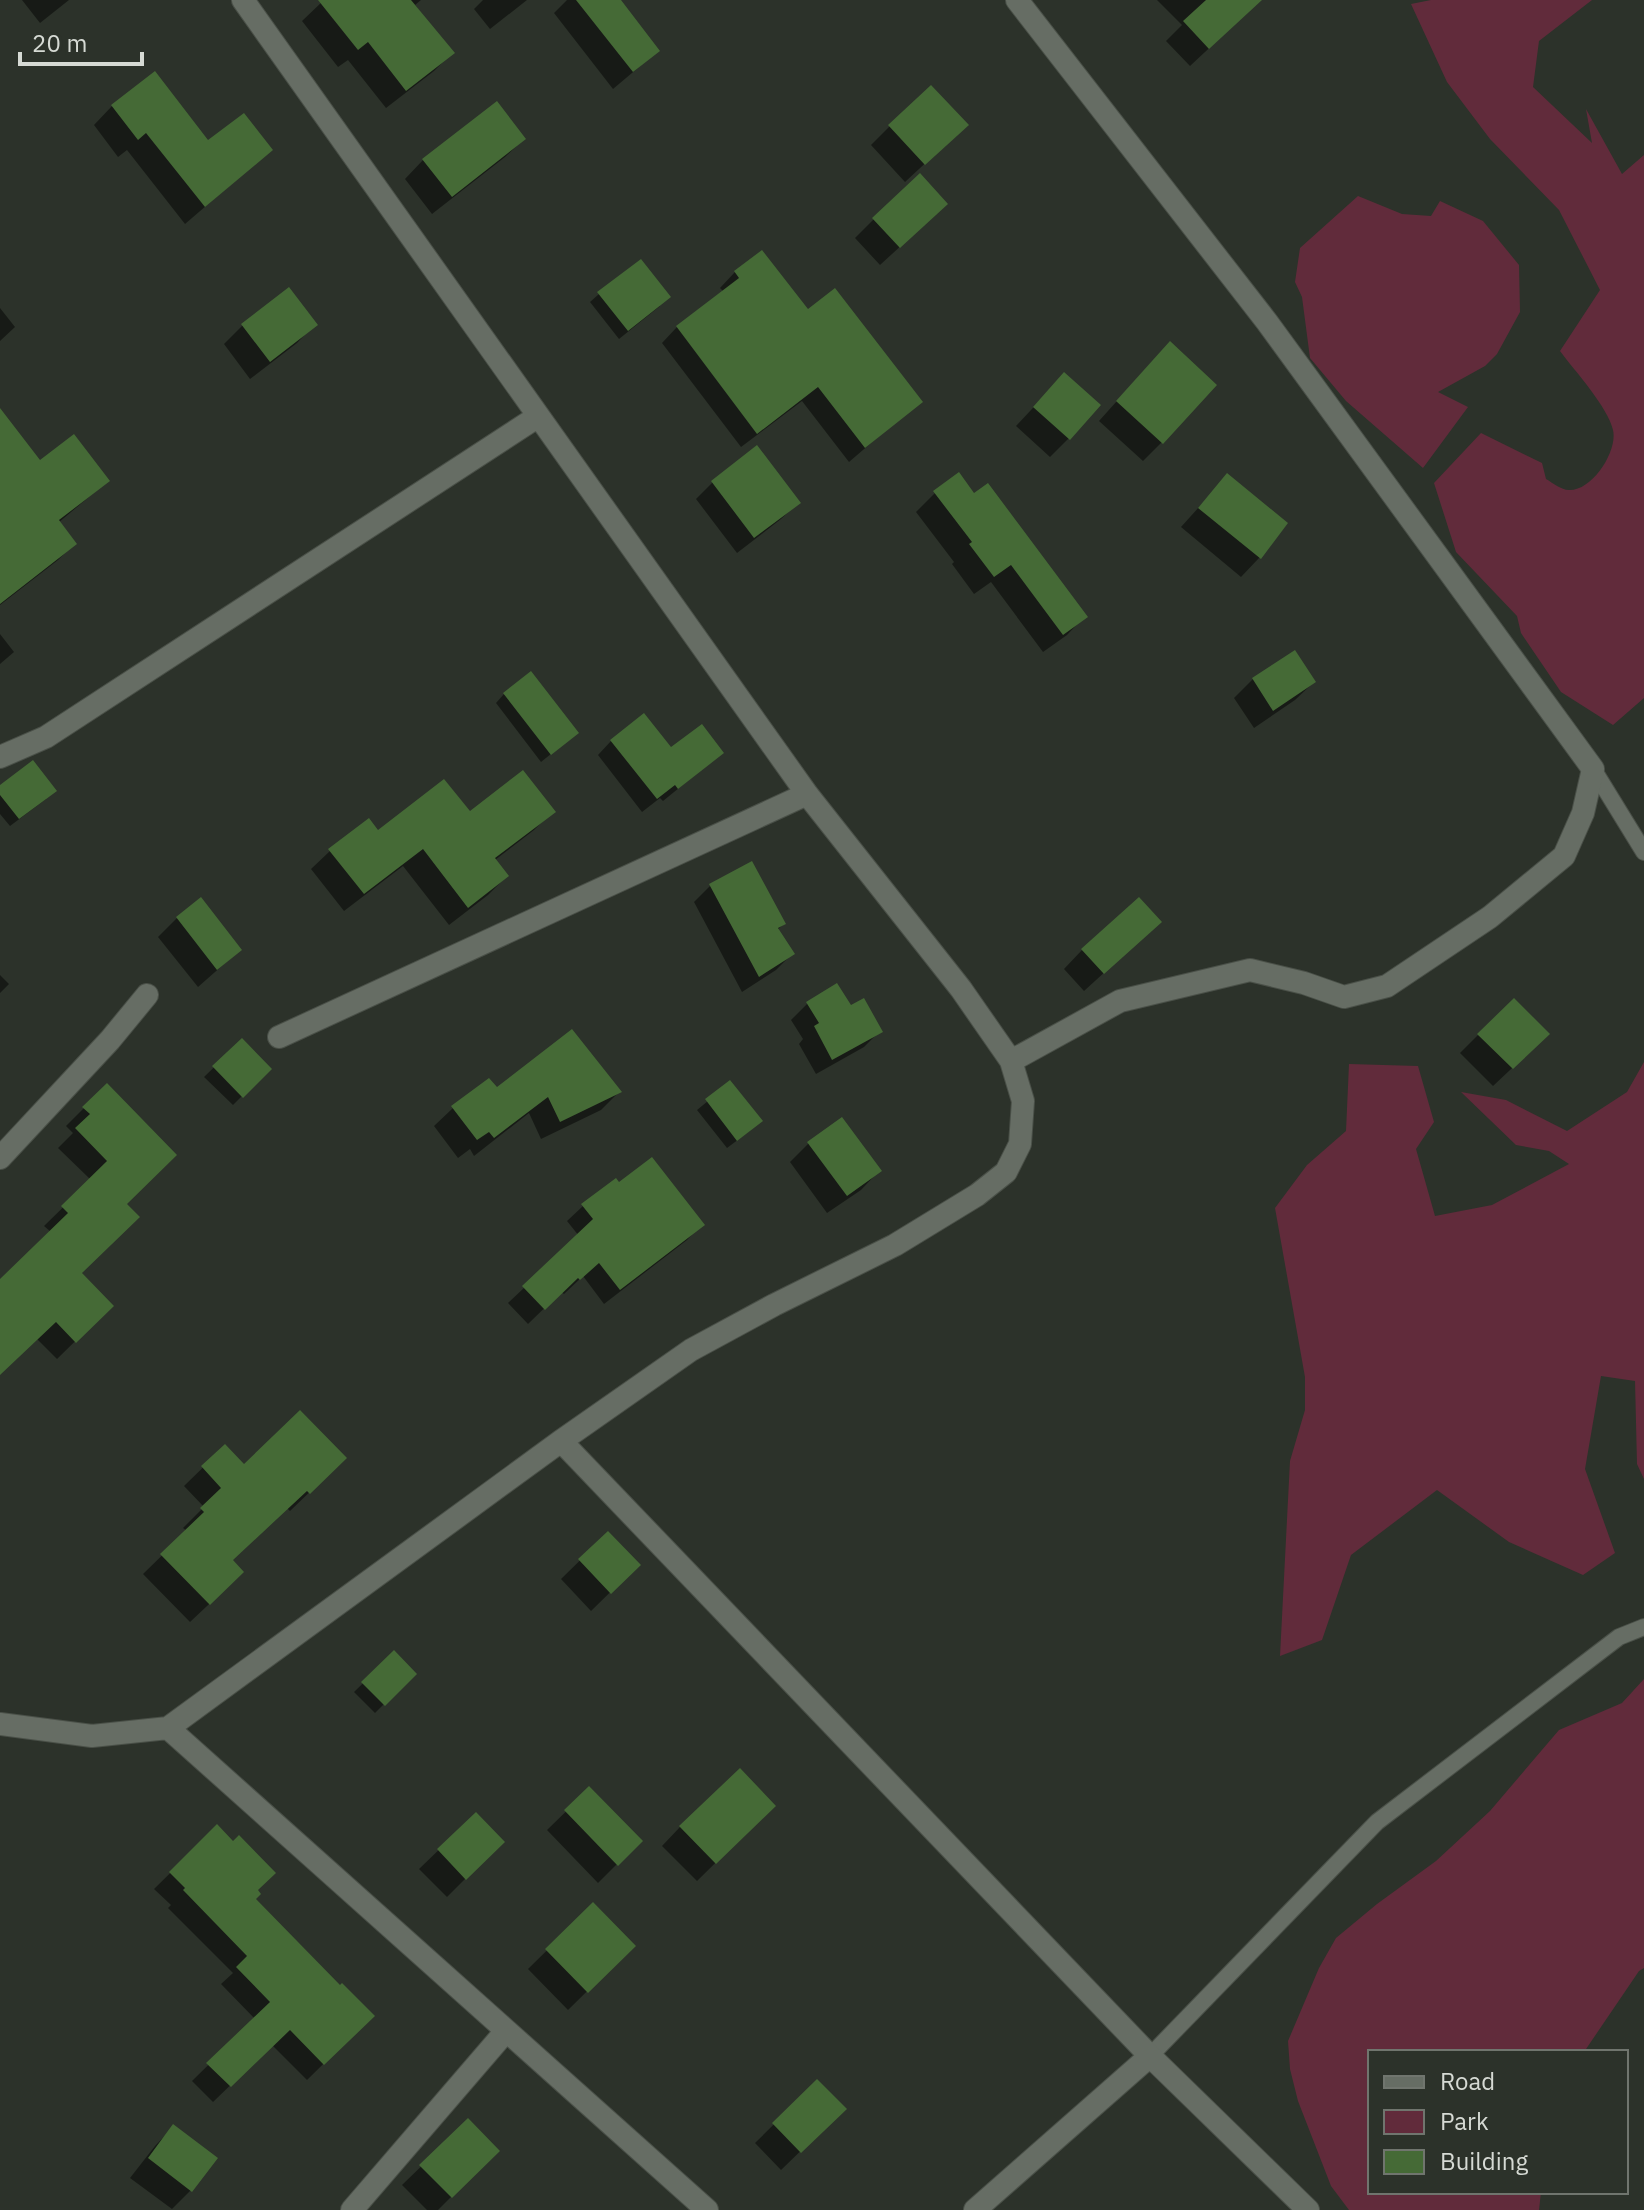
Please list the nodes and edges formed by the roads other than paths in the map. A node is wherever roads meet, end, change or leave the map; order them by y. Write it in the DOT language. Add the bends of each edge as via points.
graph roads {
  1 [pos="243,0"];
  2 [pos="1017,0"];
  3 [pos="537,417"];
  4 [pos="0,757"];
  5 [pos="1593,769"];
  6 [pos="807,794"];
  7 [pos="1644,852"];
  8 [pos="147,995"];
  9 [pos="279,1037"];
  10 [pos="1011,1061"];
  11 [pos="0,1158"];
  12 [pos="561,1441"];
  13 [pos="1644,1627"];
  14 [pos="0,1724"];
  15 [pos="168,1728"];
  16 [pos="506,2031"];
  17 [pos="1150,2056"];
  18 [pos="352,2210"];
  19 [pos="707,2210"];
  20 [pos="975,2210"];
  21 [pos="1308,2210"];
  1 -- 3 [label="street"];
  2 -- 5 [label="street" via="1267,322"];
  3 -- 4 [label="street" via="46,737"];
  3 -- 6 [label="street"];
  5 -- 7 [label="lane"];
  5 -- 10 [label="street" via="1583,813 1564,856 1490,917 1387,986 1344,997 1250,970 1120,1001"];
  6 -- 9 [label="street"];
  6 -- 10 [label="street"];
  8 -- 11 [label="street"];
  10 -- 12 [label="street" via="1023,1101 1020,1144 1006,1172 895,1245 691,1350"];
  12 -- 15 [label="street"];
  12 -- 17 [label="street"];
  13 -- 17 [label="lane" via="1619,1637 1377,1822"];
  14 -- 15 [label="street" via="92,1736"];
  15 -- 16 [label="street"];
  16 -- 18 [label="street"];
  16 -- 19 [label="street"];
  17 -- 20 [label="street"];
  17 -- 21 [label="street"];
}
